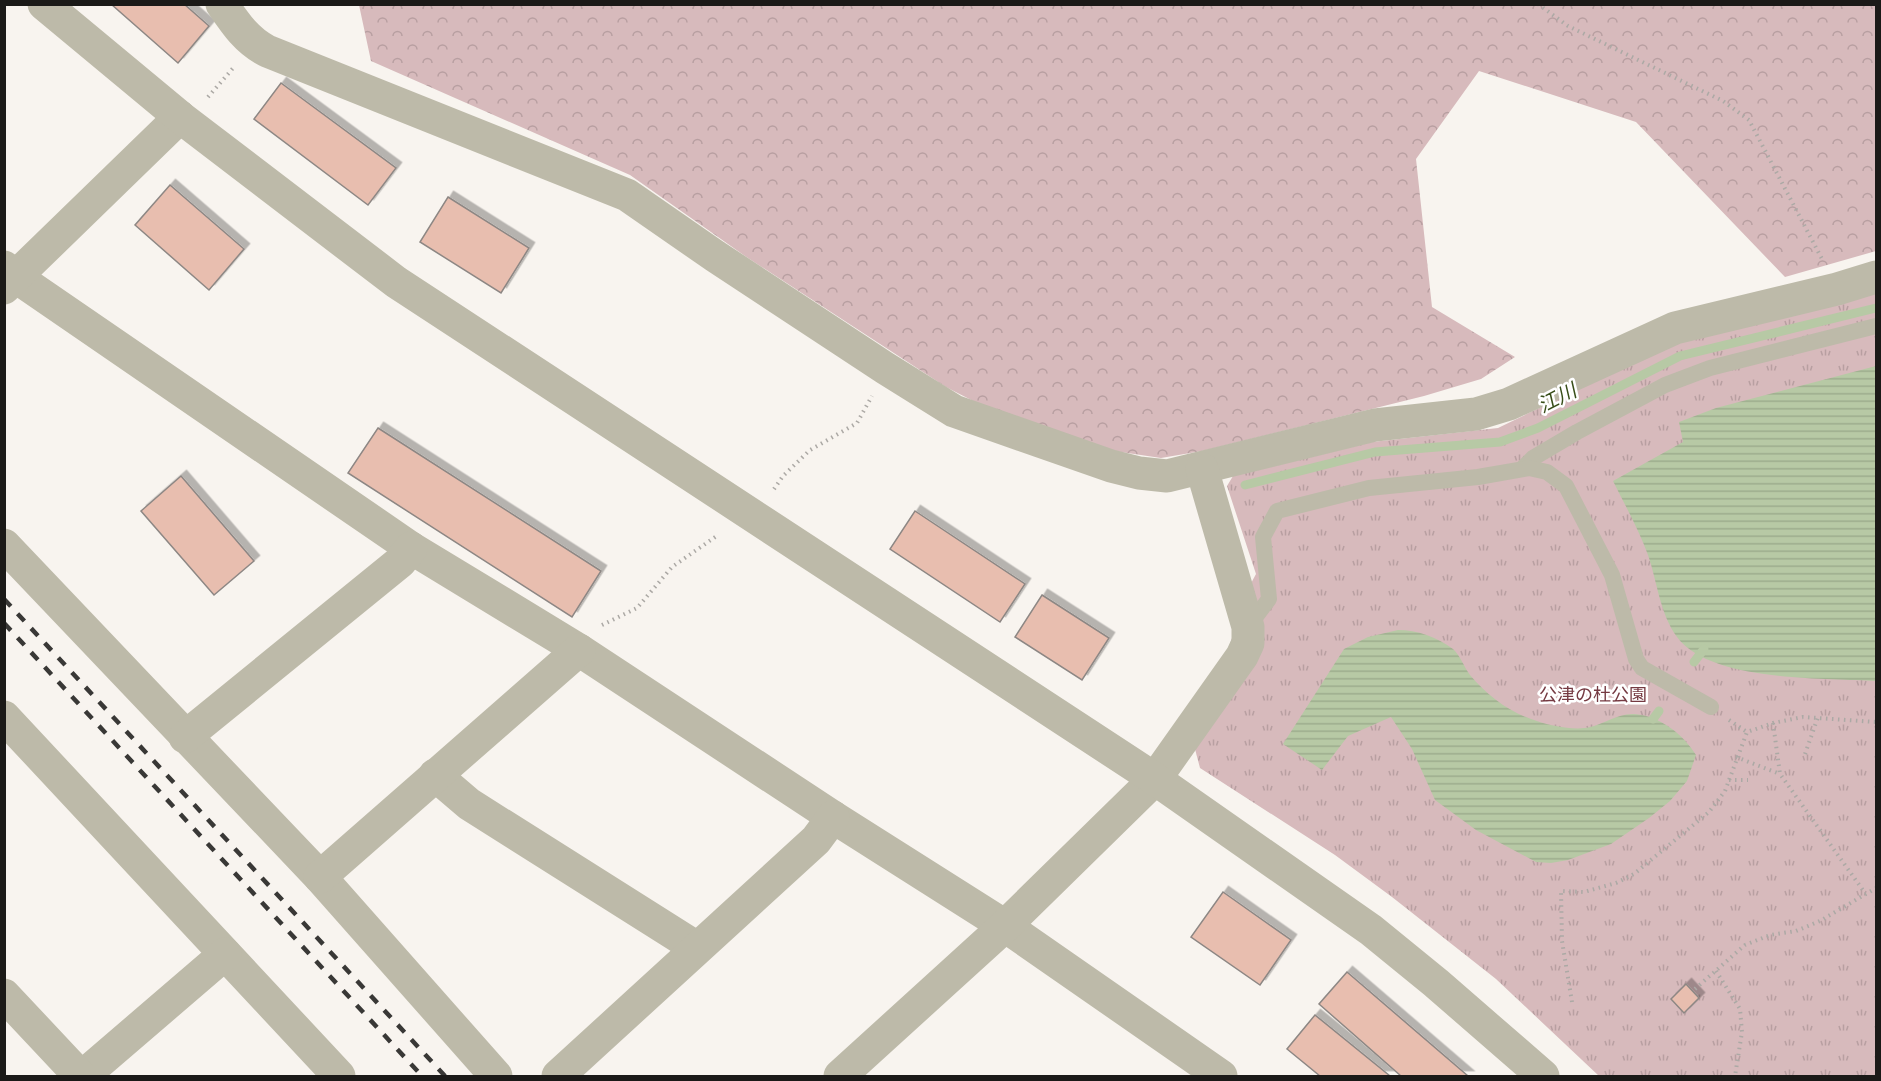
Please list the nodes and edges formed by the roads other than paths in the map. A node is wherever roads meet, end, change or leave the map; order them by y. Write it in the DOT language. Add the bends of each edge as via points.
graph roads {
  1 [pos="44,4"];
  2 [pos="222,4"];
  3 [pos="180,117"];
  4 [pos="8,277"];
  5 [pos="1876,277"];
  6 [pos="1876,326"];
  7 [pos="1202,469"];
  8 [pos="1522,469"];
  9 [pos="4,545"];
  10 [pos="411,548"];
  11 [pos="1248,627"];
  12 [pos="579,650"];
  13 [pos="1712,707"];
  14 [pos="4,717"];
  15 [pos="185,737"];
  16 [pos="435,775"];
  17 [pos="1155,779"];
  18 [pos="833,817"];
  19 [pos="320,877"];
  20 [pos="1005,926"];
  21 [pos="697,948"];
  22 [pos="225,954"];
  23 [pos="4,995"];
  24 [pos="81,1077"];
  25 [pos="339,1077"];
  26 [pos="496,1077"];
  27 [pos="558,1077"];
  28 [pos="840,1077"];
  29 [pos="1221,1077"];
  30 [pos="1543,1077"];
  1 -- 3 [label="street"];
  2 -- 7 [label="street" via="254,44 627,195 954,411 1139,473 1167,476"];
  3 -- 4 [label="street"];
  3 -- 17 [label="street" via="396,282"];
  4 -- 10 [label="street"];
  5 -- 7 [label="street" via="1675,328 1509,405 1476,414 1375,425"];
  6 -- 8 [label="lane" via="1710,368 1676,381 1577,432"];
  7 -- 11 [label="street"];
  8 -- 11 [label="lane" via="1369,488 1276,511 1263,537 1269,598"];
  8 -- 13 [label="lane" via="1547,472 1566,486 1612,575 1632,649 1642,668"];
  9 -- 15 [label="street"];
  10 -- 12 [label="street"];
  10 -- 15 [label="street" via="400,562"];
  11 -- 17 [label="street" via="1248,643 1242,656"];
  12 -- 16 [label="street"];
  12 -- 18 [label="street"];
  14 -- 22 [label="street"];
  15 -- 19 [label="street"];
  16 -- 19 [label="street"];
  16 -- 21 [label="street" via="469,804"];
  17 -- 20 [label="street"];
  17 -- 30 [label="street" via="1371,930"];
  18 -- 20 [label="street"];
  18 -- 21 [label="street" via="816,840"];
  19 -- 26 [label="street"];
  20 -- 28 [label="street"];
  20 -- 29 [label="street"];
  21 -- 27 [label="street"];
  22 -- 24 [label="street"];
  22 -- 25 [label="street"];
  23 -- 24 [label="street"];
}
